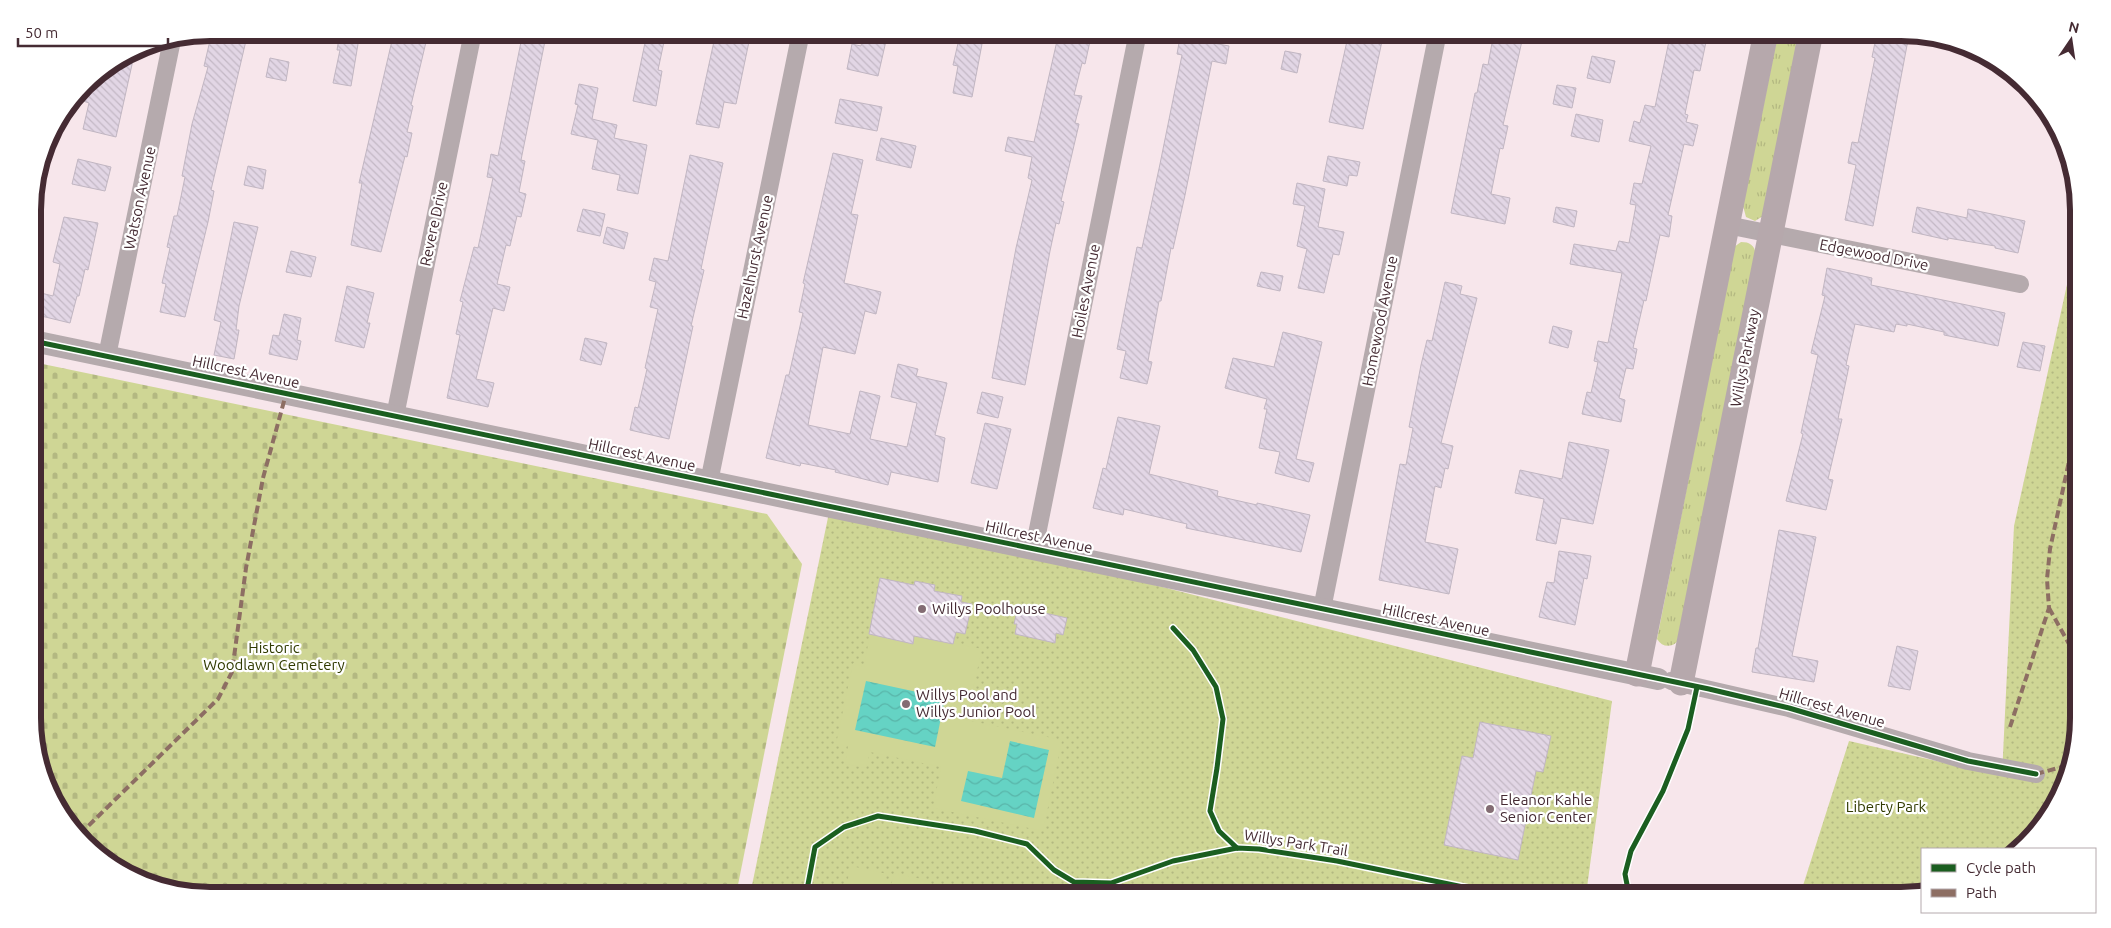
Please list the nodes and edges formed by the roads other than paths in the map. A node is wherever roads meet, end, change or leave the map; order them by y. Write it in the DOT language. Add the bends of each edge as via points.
graph roads {
  1 [pos="471,41"];
  2 [pos="799,41"];
  3 [pos="1136,41"];
  4 [pos="1436,41"];
  5 [pos="1764,41"];
  6 [pos="1809,41"];
  7 [pos="171,46"];
  8 [pos="1728,225"];
  9 [pos="1770,234"];
  10 [pos="2020,284"];
  11 [pos="42,343"];
  12 [pos="107,356"];
  13 [pos="395,416"];
  14 [pos="709,482"];
  15 [pos="1034,549"];
  16 [pos="1322,609"];
  17 [pos="1658,679"];
  18 [pos="2036,774"];
  1 -- 13 [label="street, Revere Drive"];
  2 -- 14 [label="street, Hazelhurst Avenue"];
  3 -- 15 [label="street, Hoiles Avenue"];
  4 -- 16 [label="street, Homewood Avenue"];
  5 -- 8 [label="main road"];
  6 -- 9 [label="main road, Willys Parkway"];
  7 -- 12 [label="street, Watson Avenue"];
  8 -- 9 [label="street, Edgewood Drive"];
  8 -- 17 [label="main road"];
  9 -- 10 [label="street, Edgewood Drive"];
  9 -- 17 [label="main road, Willys Parkway"];
  11 -- 12 [label="street, Hillcrest Avenue"];
  12 -- 13 [label="street, Hillcrest Avenue"];
  13 -- 14 [label="street, Hillcrest Avenue"];
  14 -- 15 [label="street, Hillcrest Avenue"];
  15 -- 16 [label="street, Hillcrest Avenue"];
  16 -- 17 [label="street, Hillcrest Avenue"];
  17 -- 18 [label="street, Hillcrest Avenue" via="1789,708 1968,761"];
}
